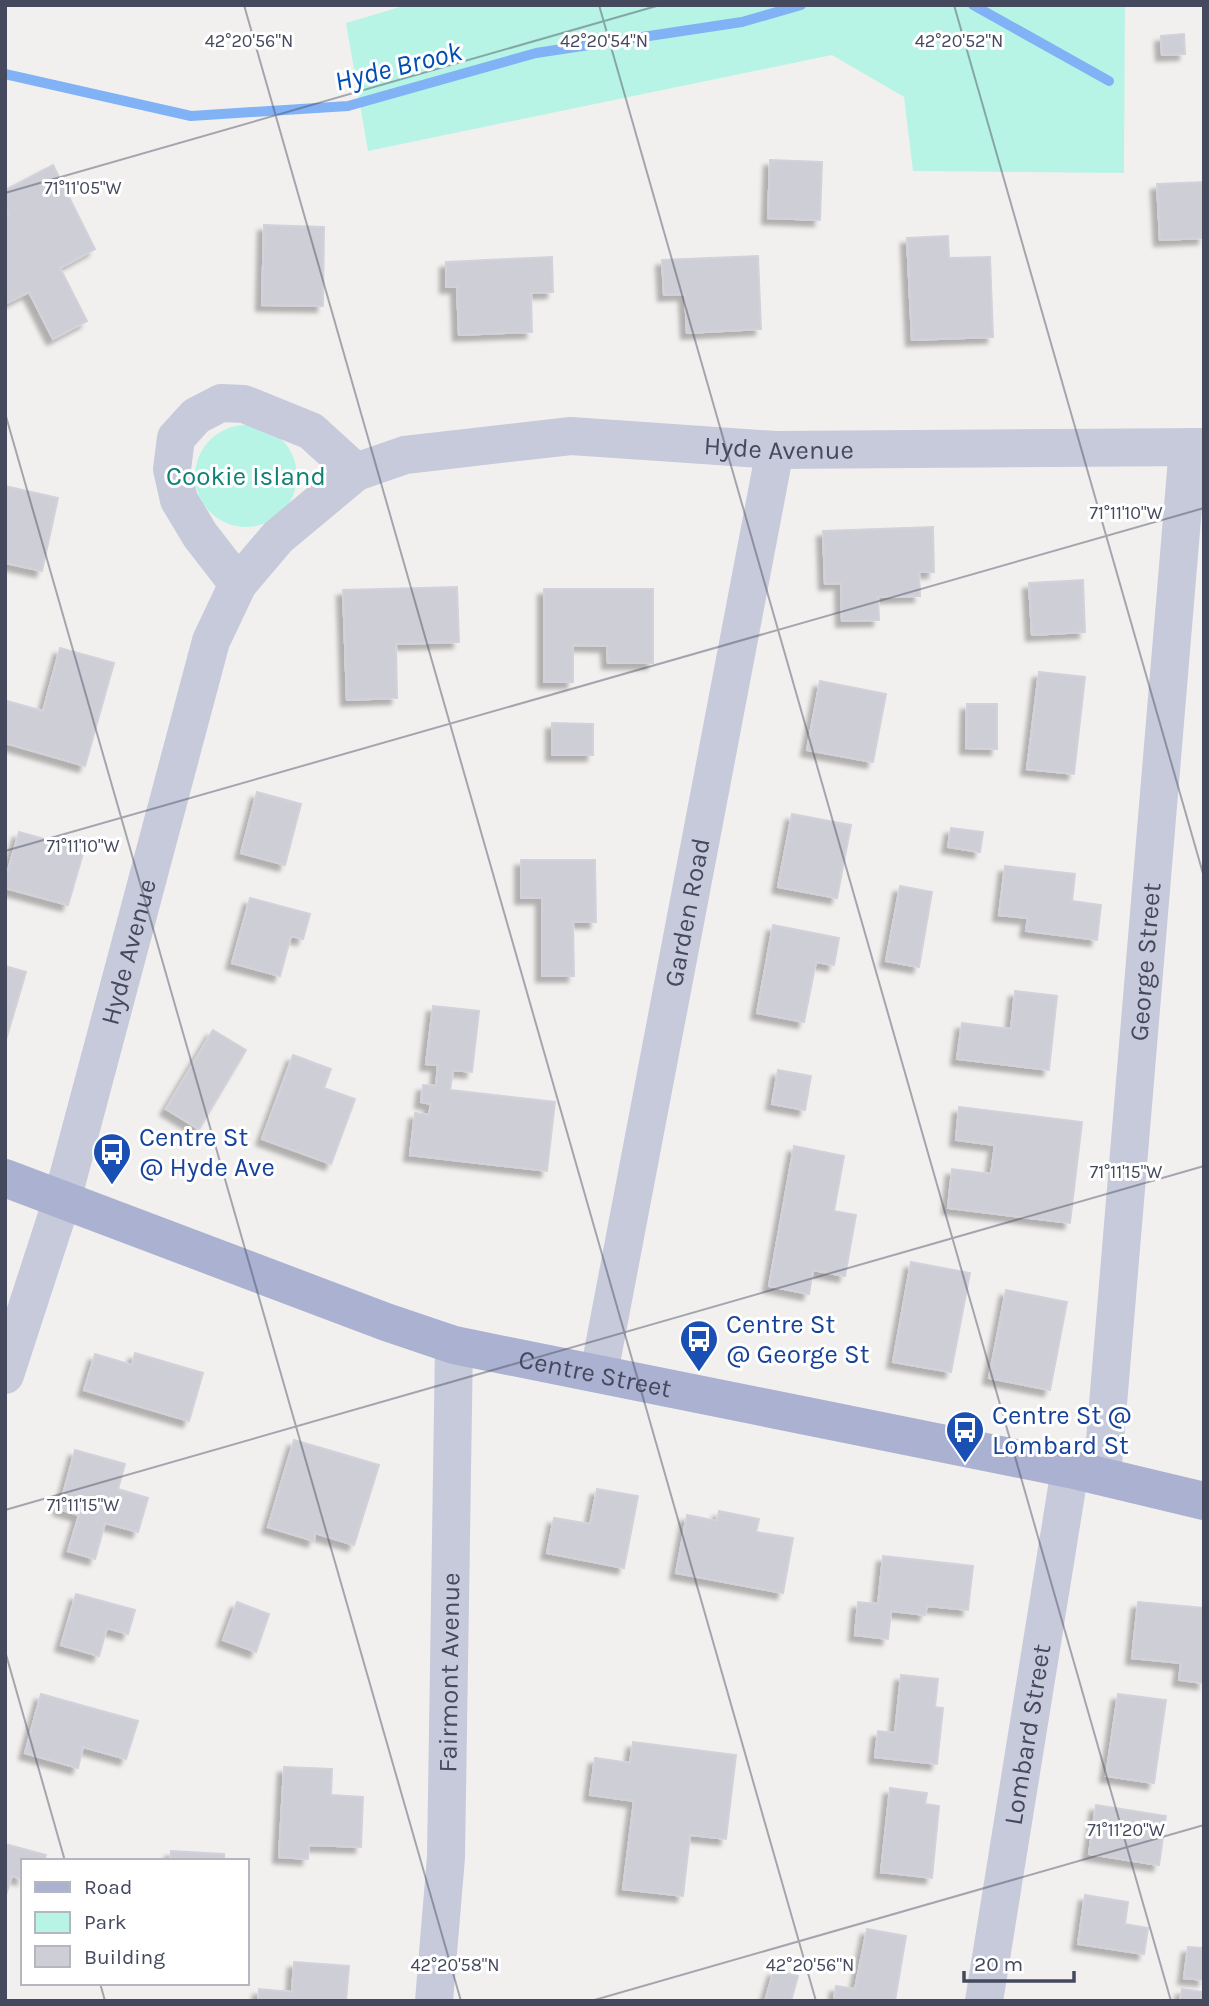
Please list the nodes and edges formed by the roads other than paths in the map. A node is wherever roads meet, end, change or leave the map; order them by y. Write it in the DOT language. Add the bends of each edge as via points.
graph roads {
  1 [pos="1196,447"];
  2 [pos="775,450"];
  3 [pos="356,472"];
  4 [pos="238,584"];
  5 [pos="5,1178"];
  6 [pos="62,1200"];
  7 [pos="454,1345"];
  8 [pos="599,1373"];
  9 [pos="5,1375"];
  10 [pos="1086,1473"];
  11 [pos="1204,1501"];
  12 [pos="434,2001"];
  13 [pos="984,2001"];
  1 -- 2 [label="street, Hyde Avenue"];
  1 -- 10 [label="street, George Street"];
  2 -- 3 [label="street, Hyde Avenue" via="571,436 405,455"];
  2 -- 8 [label="street, Garden Road"];
  3 -- 4 [label="street, Hyde Avenue" via="278,537"];
  3 -- 4 [label="street" via="311,431 244,404 221,403 196,416 176,438 172,469 179,500"];
  4 -- 6 [label="street, Hyde Avenue" via="211,641"];
  5 -- 6 [label="main road, Centre Street"];
  6 -- 7 [label="main road, Centre Street"];
  6 -- 9 [label="street, Hyde Avenue"];
  7 -- 8 [label="main road, Centre Street"];
  7 -- 12 [label="street, Fairmont Avenue" via="446,1857"];
  8 -- 10 [label="main road, Centre Street"];
  10 -- 11 [label="main road, Centre Street"];
  10 -- 13 [label="street, Lombard Street"];
}
